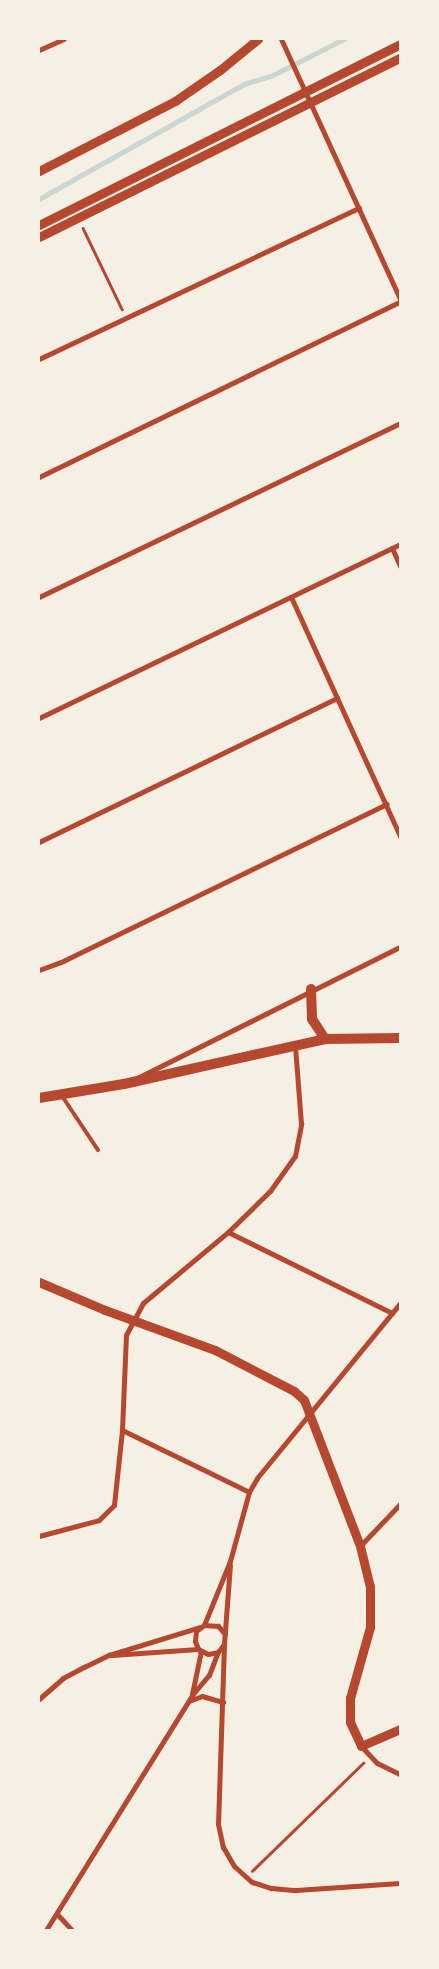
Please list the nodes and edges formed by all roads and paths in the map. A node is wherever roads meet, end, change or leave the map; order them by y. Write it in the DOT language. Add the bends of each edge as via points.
graph roads {
  1 [pos="64,39"];
  2 [pos="258,39"];
  3 [pos="281,39"];
  4 [pos="400,44"];
  5 [pos="39,50"];
  6 [pos="400,58"];
  7 [pos="307,91"];
  8 [pos="312,104"];
  9 [pos="39,171"];
  10 [pos="359,208"];
  11 [pos="78,218"];
  12 [pos="39,225"];
  13 [pos="39,237"];
  14 [pos="400,300"];
  15 [pos="126,318"];
  16 [pos="39,359"];
  17 [pos="400,422"];
  18 [pos="39,477"];
  19 [pos="400,544"];
  20 [pos="392,548"];
  21 [pos="400,566"];
  22 [pos="39,597"];
  23 [pos="291,597"];
  24 [pos="337,698"];
  25 [pos="39,718"];
  26 [pos="387,804"];
  27 [pos="400,836"];
  28 [pos="39,842"];
  29 [pos="400,947"];
  30 [pos="39,970"];
  31 [pos="311,989"];
  32 [pos="400,1038"];
  33 [pos="325,1039"];
  34 [pos="295,1046"];
  35 [pos="124,1084"];
  36 [pos="62,1096"];
  37 [pos="39,1098"];
  38 [pos="98,1150"];
  39 [pos="228,1232"];
  40 [pos="39,1282"];
  41 [pos="400,1303"];
  42 [pos="392,1313"];
  43 [pos="132,1318"];
  44 [pos="310,1414"];
  45 [pos="122,1430"];
  46 [pos="249,1492"];
  47 [pos="400,1504"];
  48 [pos="39,1536"];
  49 [pos="360,1546"];
  50 [pos="230,1561"];
  51 [pos="202,1626"];
  52 [pos="224,1634"];
  53 [pos="224,1644"];
  54 [pos="200,1650"];
  55 [pos="218,1652"];
  56 [pos="109,1655"];
  57 [pos="192,1695"];
  58 [pos="39,1699"];
  59 [pos="189,1701"];
  60 [pos="222,1702"];
  61 [pos="400,1729"];
  62 [pos="361,1746"];
  63 [pos="370,1757"];
  64 [pos="400,1774"];
  65 [pos="246,1877"];
  66 [pos="400,1883"];
  67 [pos="57,1914"];
  68 [pos="46,1930"];
  69 [pos="72,1930"];
  1 -- 5 [label="street"];
  2 -- 9 [label="street" via="175,101"];
  3 -- 7 [label="street"];
  4 -- 7 [label="street"];
  6 -- 8 [label="street"];
  7 -- 8 [label="street"];
  7 -- 12 [label="street"];
  8 -- 10 [label="street"];
  8 -- 11 [label="street"];
  10 -- 14 [label="street"];
  10 -- 15 [label="street"];
  11 -- 13 [label="street"];
  11 -- 15 [label="path"];
  14 -- 18 [label="street"];
  15 -- 16 [label="street"];
  17 -- 22 [label="street"];
  19 -- 20 [label="street"];
  20 -- 21 [label="street"];
  20 -- 23 [label="street"];
  23 -- 24 [label="street"];
  23 -- 25 [label="street"];
  24 -- 26 [label="street"];
  24 -- 28 [label="street"];
  26 -- 27 [label="street"];
  26 -- 30 [label="street"];
  29 -- 31 [label="street"];
  31 -- 33 [label="main road" via="312,1019"];
  31 -- 35 [label="street"];
  32 -- 33 [label="main road"];
  33 -- 34 [label="main road"];
  34 -- 35 [label="main road"];
  34 -- 39 [label="street" via="301,1124 295,1156 270,1191"];
  35 -- 36 [label="main road"];
  36 -- 37 [label="main road"];
  36 -- 38 [label="lane"];
  39 -- 42 [label="street"];
  39 -- 43 [label="street" via="142,1303"];
  40 -- 43 [label="street"];
  41 -- 42 [label="street"];
  42 -- 44 [label="street"];
  43 -- 44 [label="street" via="216,1350 294,1391"];
  43 -- 45 [label="street" via="126,1334"];
  44 -- 46 [label="street" via="269,1461"];
  44 -- 49 [label="street"];
  45 -- 46 [label="street"];
  45 -- 48 [label="street" via="116,1488 109,1513 99,1520"];
  46 -- 50 [label="street"];
  47 -- 49 [label="street"];
  49 -- 62 [label="street" via="372,1606 370,1627 350,1698 350,1722"];
  50 -- 51 [label="street"];
  50 -- 52 [label="street"];
  51 -- 52 [label="street" via="218,1626"];
  51 -- 54 [label="street" via="195,1636"];
  51 -- 56 [label="street"];
  52 -- 53 [label="street"];
  53 -- 55 [label="street"];
  53 -- 60 [label="street"];
  54 -- 55 [label="street"];
  54 -- 56 [label="street"];
  54 -- 57 [label="street"];
  55 -- 57 [label="street" via="209,1675"];
  56 -- 58 [label="street" via="62,1678"];
  57 -- 59 [label="street"];
  59 -- 60 [label="street" via="202,1696"];
  59 -- 67 [label="street"];
  60 -- 65 [label="street" via="218,1824 223,1847 234,1866"];
  61 -- 62 [label="street"];
  62 -- 63 [label="street"];
  63 -- 64 [label="street"];
  63 -- 65 [label="path"];
  65 -- 66 [label="street" via="271,1888 296,1890"];
  67 -- 68 [label="street"];
  67 -- 69 [label="street"];
}
